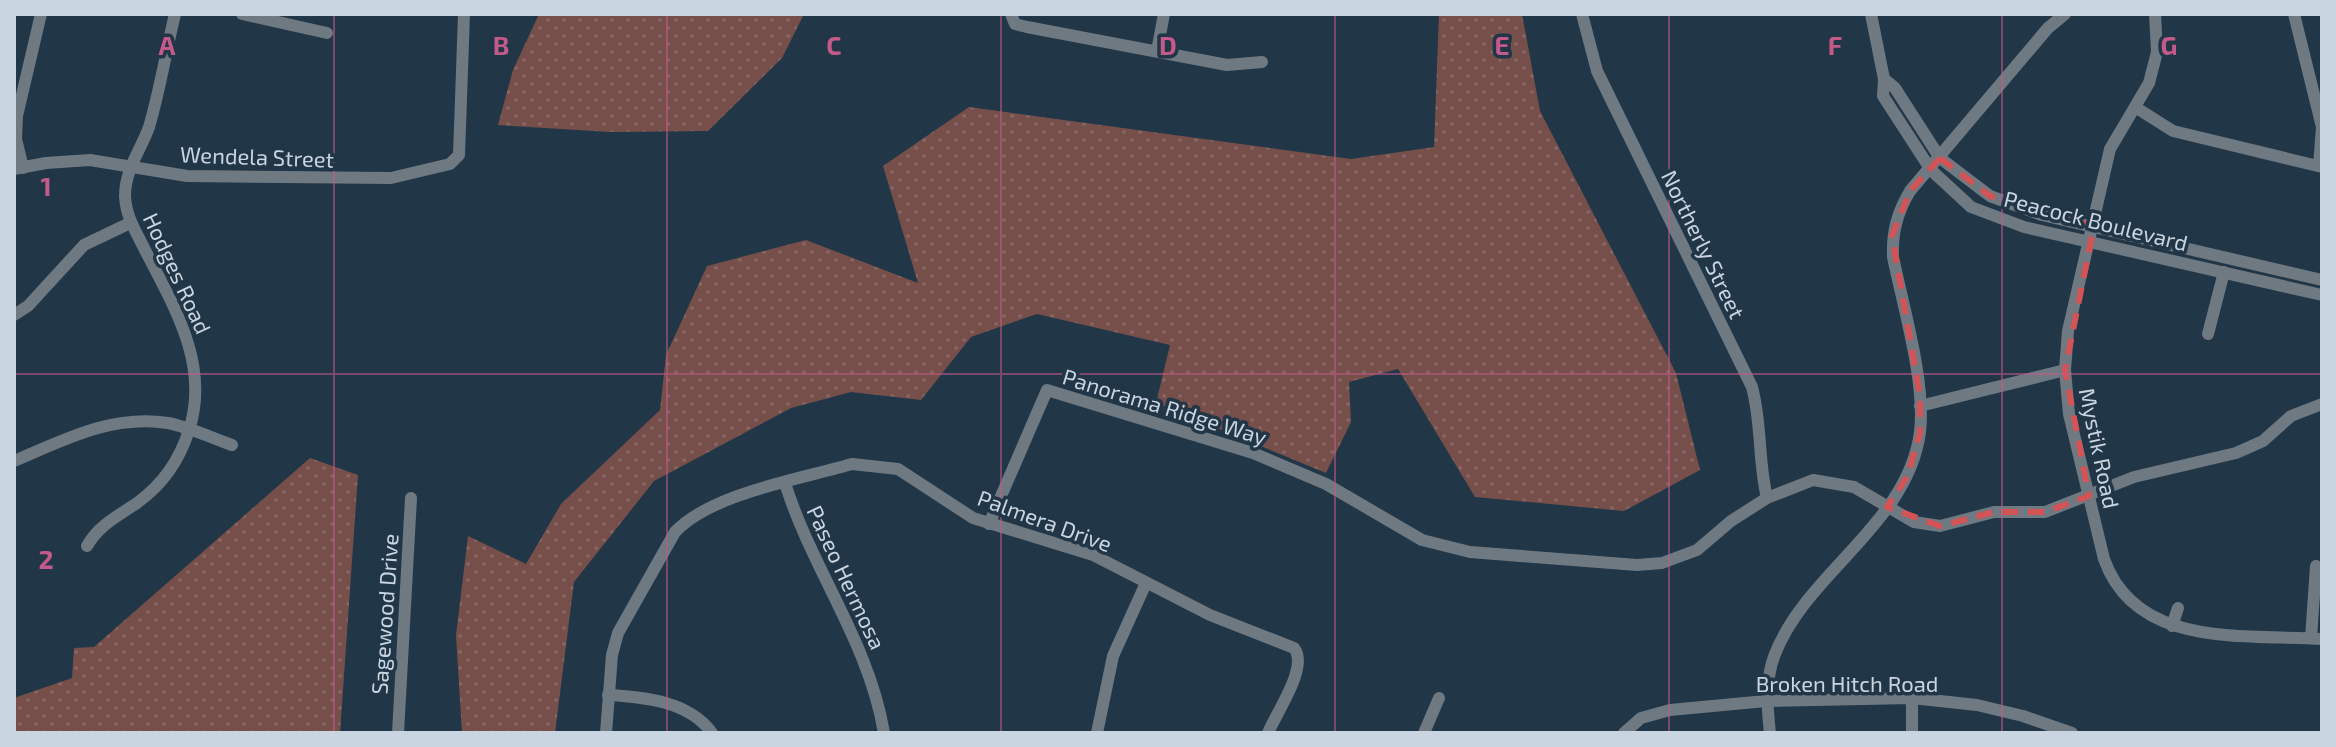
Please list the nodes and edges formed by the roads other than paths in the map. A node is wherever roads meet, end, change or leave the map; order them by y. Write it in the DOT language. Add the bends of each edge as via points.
graph roads {
  1 [pos="41,14"];
  2 [pos="175,14"];
  3 [pos="242,14"];
  4 [pos="464,14"];
  5 [pos="1164,14"];
  6 [pos="1582,14"];
  7 [pos="1871,14"];
  8 [pos="2065,14"];
  9 [pos="2155,14"];
  10 [pos="2294,14"];
  11 [pos="1013,19"];
  12 [pos="327,33"];
  13 [pos="1157,51"];
  14 [pos="2322,61"];
  15 [pos="1262,62"];
  16 [pos="2306,64"];
  17 [pos="1884,79"];
  18 [pos="2135,107"];
  19 [pos="1940,158"];
  20 [pos="130,166"];
  21 [pos="2320,166"];
  22 [pos="18,169"];
  23 [pos="1931,170"];
  24 [pos="130,223"];
  25 [pos="2094,226"];
  26 [pos="2091,243"];
  27 [pos="2224,272"];
  28 [pos="2322,280"];
  29 [pos="2322,295"];
  30 [pos="14,315"];
  31 [pos="2208,334"];
  32 [pos="2065,370"];
  33 [pos="2322,404"];
  34 [pos="1920,406"];
  35 [pos="189,430"];
  36 [pos="232,445"];
  37 [pos="14,461"];
  38 [pos="785,483"];
  39 [pos="2089,496"];
  40 [pos="411,498"];
  41 [pos="1767,498"];
  42 [pos="1887,507"];
  43 [pos="989,524"];
  44 [pos="87,546"];
  45 [pos="2316,566"];
  46 [pos="1146,583"];
  47 [pos="2178,608"];
  48 [pos="2172,626"];
  49 [pos="2316,639"];
  50 [pos="608,695"];
  51 [pos="1439,698"];
  52 [pos="1912,698"];
  53 [pos="1766,701"];
  54 [pos="2045,729"];
  55 [pos="398,733"];
  56 [pos="606,733"];
  57 [pos="712,733"];
  58 [pos="884,733"];
  59 [pos="1097,733"];
  60 [pos="1268,733"];
  61 [pos="1424,733"];
  62 [pos="1624,733"];
  63 [pos="1770,733"];
  64 [pos="1912,733"];
  65 [pos="2072,733"];
  1 -- 22 [label="street" via="17,116"];
  2 -- 20 [label="street" via="148,129"];
  3 -- 12 [label="street"];
  4 -- 20 [label="street, Wendela Street" via="459,155 450,164 391,178 321,180 187,176"];
  5 -- 13 [label="street"];
  6 -- 41 [label="street, Northerly Street" via="1597,71 1752,387"];
  7 -- 17 [label="street, Peacock Boulevard"];
  8 -- 19 [label="street"];
  9 -- 18 [label="street, Mystik Road" via="2157,52 2149,83"];
  10 -- 16 [label="street"];
  11 -- 13 [label="street"];
  13 -- 15 [label="street" via="1227,65"];
  14 -- 16 [label="street"];
  16 -- 21 [label="street" via="2322,127"];
  17 -- 19 [label="street, Peacock Boulevard"];
  17 -- 23 [label="street, Peacock Boulevard" via="1883,96"];
  18 -- 21 [label="street" via="2173,131"];
  18 -- 25 [label="street, Mystik Road" via="2110,149"];
  19 -- 23 [label="street"];
  19 -- 25 [label="street, Peacock Boulevard" via="1990,196"];
  20 -- 22 [label="street, Wendela Street" via="90,160"];
  20 -- 24 [label="street, Hodges Road" via="125,194"];
  23 -- 26 [label="street, Peacock Boulevard" via="1971,207"];
  23 -- 34 [label="street" via="1899,209 1892,236"];
  24 -- 30 [label="street" via="84,245"];
  24 -- 35 [label="street, Hodges Road" via="191,345 196,375"];
  25 -- 26 [label="street, Mystik Road"];
  25 -- 28 [label="street, Peacock Boulevard"];
  26 -- 27 [label="street, Peacock Boulevard"];
  26 -- 32 [label="street, Mystik Road" via="2068,331"];
  27 -- 29 [label="street, Peacock Boulevard"];
  27 -- 31 [label="street"];
  32 -- 34 [label="street"];
  32 -- 39 [label="street, Mystik Road" via="2069,414"];
  33 -- 39 [label="street" via="2291,416 2263,441 2236,453 2134,477"];
  34 -- 42 [label="street" via="1920,433 1907,477"];
  35 -- 36 [label="street"];
  35 -- 37 [label="street" via="170,423 129,421 97,427"];
  35 -- 44 [label="street, Hodges Road" via="165,477 96,530"];
  38 -- 43 [label="street, Palmera Drive" via="852,464 898,469 953,507"];
  38 -- 50 [label="street, Palmera Drive" via="708,508 675,532 618,633"];
  38 -- 58 [label="street, Paseo Hermosa" via="812,557 862,654"];
  39 -- 42 [label="street" via="2045,512 1994,512 1940,526 1914,522"];
  39 -- 48 [label="street, Mystik Road" via="2109,574 2132,605"];
  40 -- 55 [label="street, Sagewood Drive"];
  41 -- 42 [label="street" via="1813,480 1854,487"];
  41 -- 43 [label="street, Panorama Ridge Way" via="1697,550 1662,563 1470,552 1422,540 1326,484 1253,453 1047,390"];
  42 -- 53 [label="street" via="1786,628 1773,658"];
  43 -- 46 [label="street, Palmera Drive" via="1093,555"];
  45 -- 49 [label="street"];
  46 -- 59 [label="street" via="1113,656"];
  46 -- 60 [label="street, Palmera Drive" via="1300,655 1300,669"];
  47 -- 48 [label="street"];
  48 -- 49 [label="street, Mystik Road"];
  50 -- 56 [label="street, Palmera Drive"];
  50 -- 57 [label="street" via="664,701 706,724"];
  51 -- 61 [label="street"];
  52 -- 53 [label="street, Broken Hitch Road"];
  52 -- 54 [label="street, Broken Hitch Road" via="1977,705"];
  52 -- 64 [label="street"];
  53 -- 62 [label="street, Broken Hitch Road" via="1670,710 1641,718"];
  53 -- 63 [label="street"];
  54 -- 65 [label="street, Broken Hitch Road"];
}
